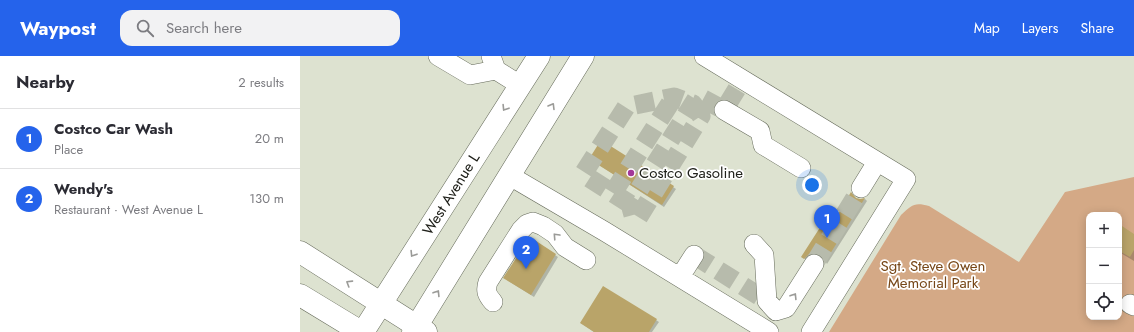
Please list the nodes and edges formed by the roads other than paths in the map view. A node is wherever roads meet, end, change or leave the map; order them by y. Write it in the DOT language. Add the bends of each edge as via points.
graph roads {
  1 [pos="438,56"];
  2 [pos="538,56"];
  3 [pos="583,56"];
  4 [pos="704,56"];
  5 [pos="493,63"];
  6 [pos="520,85"];
  7 [pos="724,110"];
  8 [pos="878,162"];
  9 [pos="800,168"];
  10 [pos="510,176"];
  11 [pos="861,188"];
  12 [pos="754,244"];
  13 [pos="300,252"];
  14 [pos="694,255"];
  15 [pos="586,260"];
  16 [pos="814,264"];
  17 [pos="680,277"];
  18 [pos="300,295"];
  19 [pos="493,302"];
  20 [pos="382,304"];
  21 [pos="419,330"];
  22 [pos="362,332"];
  23 [pos="769,332"];
  24 [pos="811,332"];
  1 -- 5 [label="lane" via="470,75"];
  2 -- 6 [label="main road, West Avenue L"];
  10 -- 3 [label="main road, one-way"];
  4 -- 8 [label="lane"];
  5 -- 6 [label="lane"];
  6 -- 20 [label="main road, West Avenue L, one-way"];
  7 -- 9 [label="lane" via="760,131 763,145"];
  8 -- 11 [label="lane"];
  8 -- 24 [label="lane" via="906,179"];
  10 -- 17 [label="lane"];
  21 -- 10 [label="main road, one-way"];
  12 -- 16 [label="lane, one-way" via="764,255 768,301 776,311 786,308"];
  20 -- 13 [label="main road, one-way"];
  14 -- 17 [label="lane"];
  15 -- 19 [label="lane, one-way" via="565,247 555,234 543,226 533,222 527,224 488,282 487,296"];
  17 -- 23 [label="lane"];
  18 -- 22 [label="main road"];
  20 -- 21 [label="main road"];
  20 -- 22 [label="main road, West Avenue L"];
}
